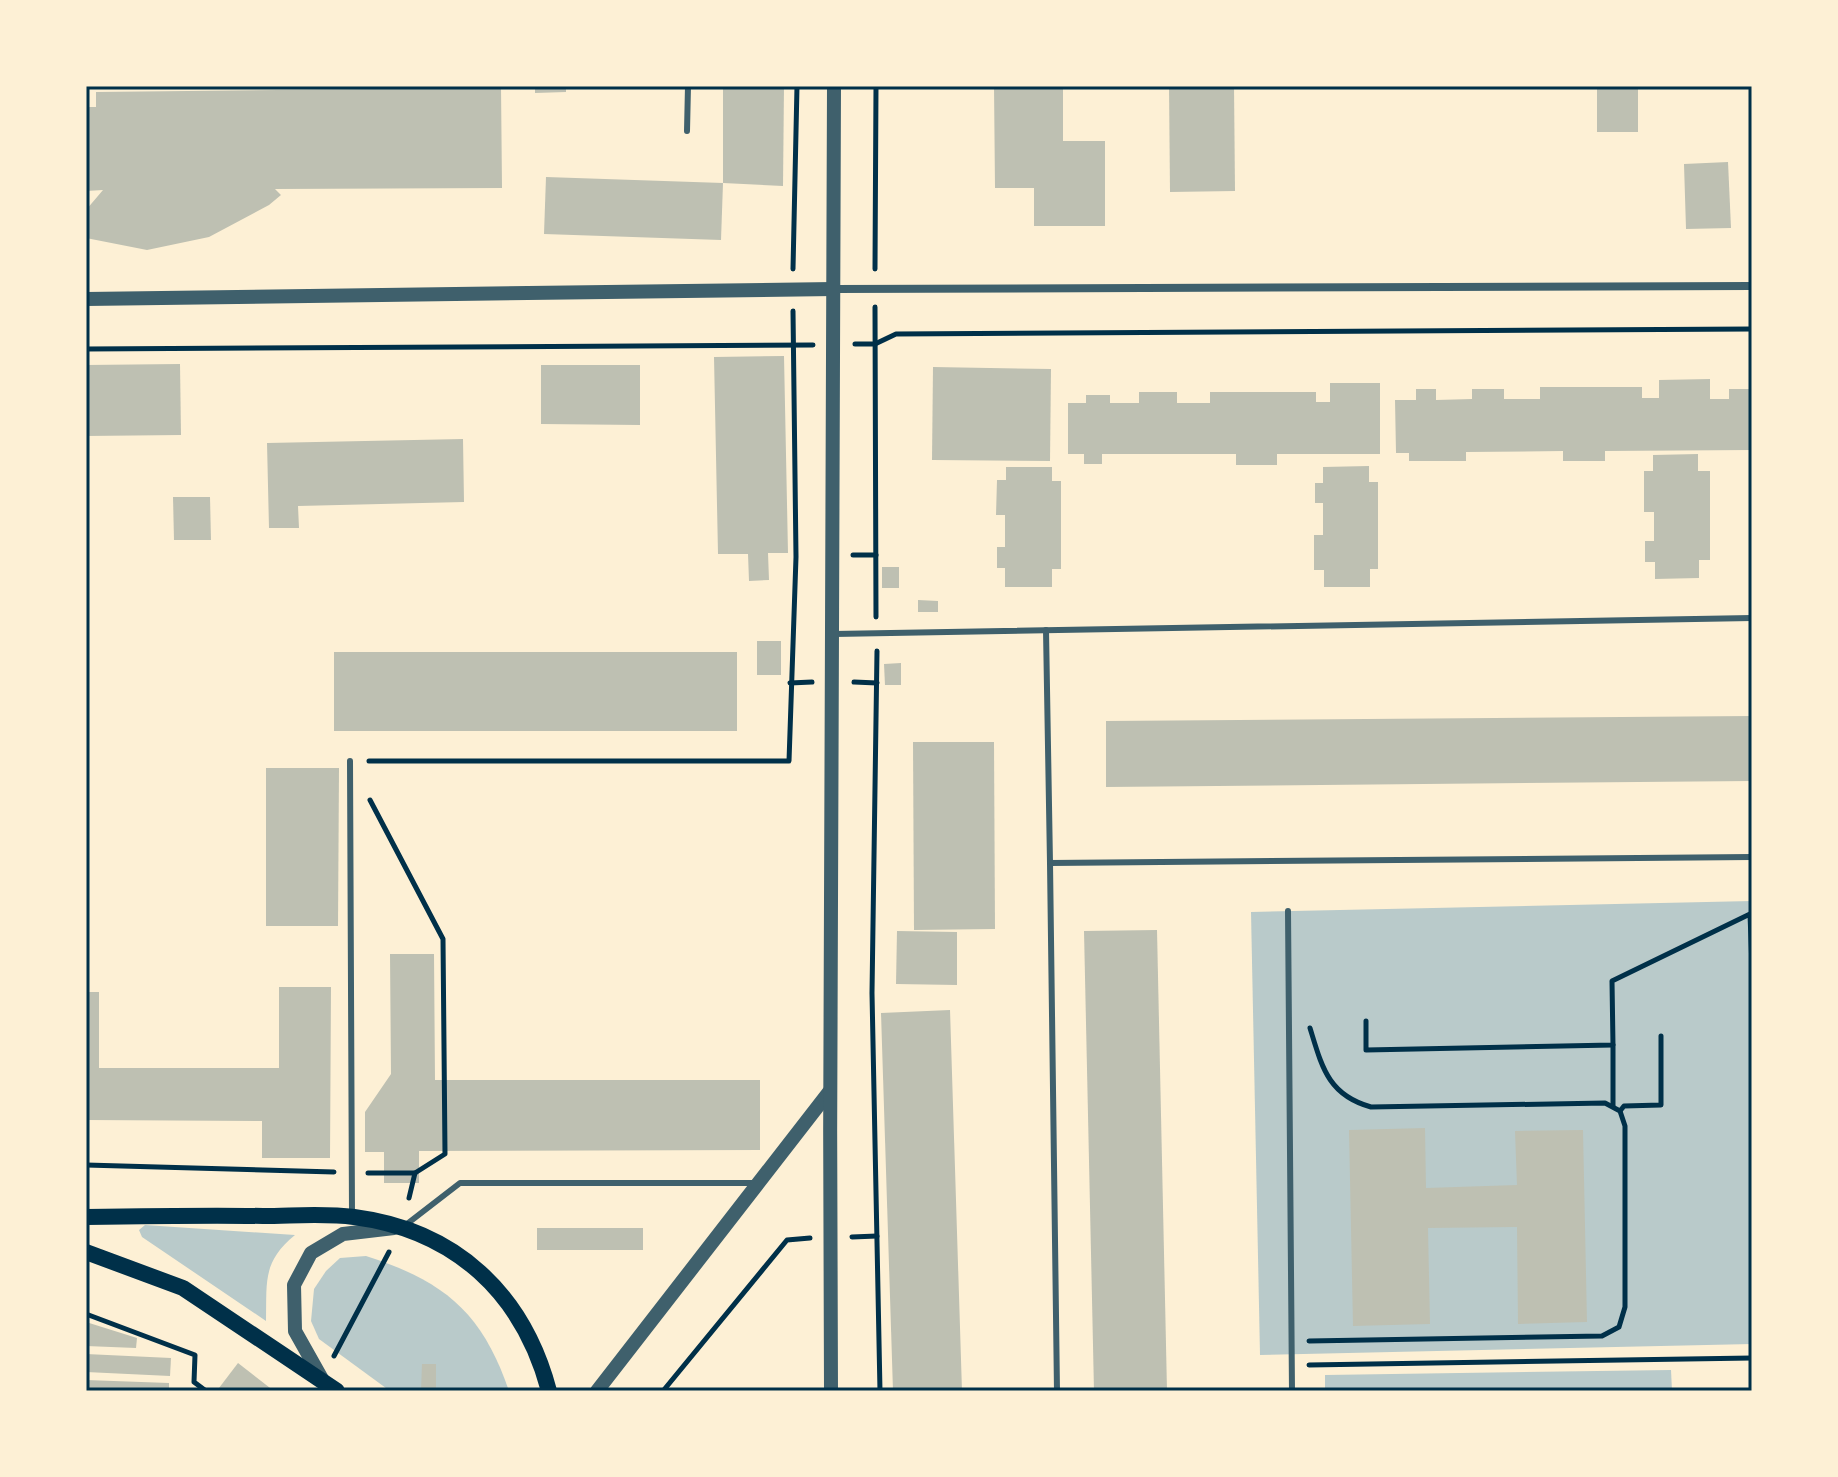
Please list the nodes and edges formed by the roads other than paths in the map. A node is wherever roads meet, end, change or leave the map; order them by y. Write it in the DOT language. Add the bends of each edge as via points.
graph roads {
  1 [pos="688,86"];
  2 [pos="834,86"];
  3 [pos="687,131"];
  4 [pos="1752,286"];
  5 [pos="834,289"];
  6 [pos="86,299"];
  7 [pos="1752,618"];
  8 [pos="1046,630"];
  9 [pos="830,634"];
  10 [pos="350,761"];
  11 [pos="1752,857"];
  12 [pos="1050,863"];
  13 [pos="1288,911"];
  14 [pos="829,1092"];
  15 [pos="759,1183"];
  16 [pos="352,1216"];
  17 [pos="86,1217"];
  18 [pos="403,1227"];
  19 [pos="86,1252"];
  20 [pos="322,1379"];
  21 [pos="337,1391"];
  22 [pos="549,1391"];
  23 [pos="597,1391"];
  24 [pos="831,1391"];
  25 [pos="1057,1391"];
  26 [pos="1292,1391"];
  1 -- 3 [label="lane"];
  2 -- 5 [label="street"];
  4 -- 5 [label="street"];
  5 -- 6 [label="street"];
  5 -- 9 [label="street"];
  7 -- 8 [label="lane"];
  8 -- 9 [label="lane"];
  8 -- 12 [label="lane"];
  9 -- 14 [label="street"];
  10 -- 16 [label="lane"];
  11 -- 12 [label="lane"];
  12 -- 25 [label="lane"];
  13 -- 26 [label="lane"];
  14 -- 15 [label="street"];
  14 -- 24 [label="street"];
  15 -- 18 [label="lane" via="460,1183"];
  15 -- 23 [label="street"];
  16 -- 17 [label="main road"];
  16 -- 18 [label="main road"];
  18 -- 20 [label="street" via="343,1234 311,1253 294,1285 295,1331"];
  18 -- 22 [label="main road" via="443,1243 488,1281 521,1321"];
  19 -- 20 [label="main road" via="183,1288"];
  20 -- 21 [label="main road"];
}
